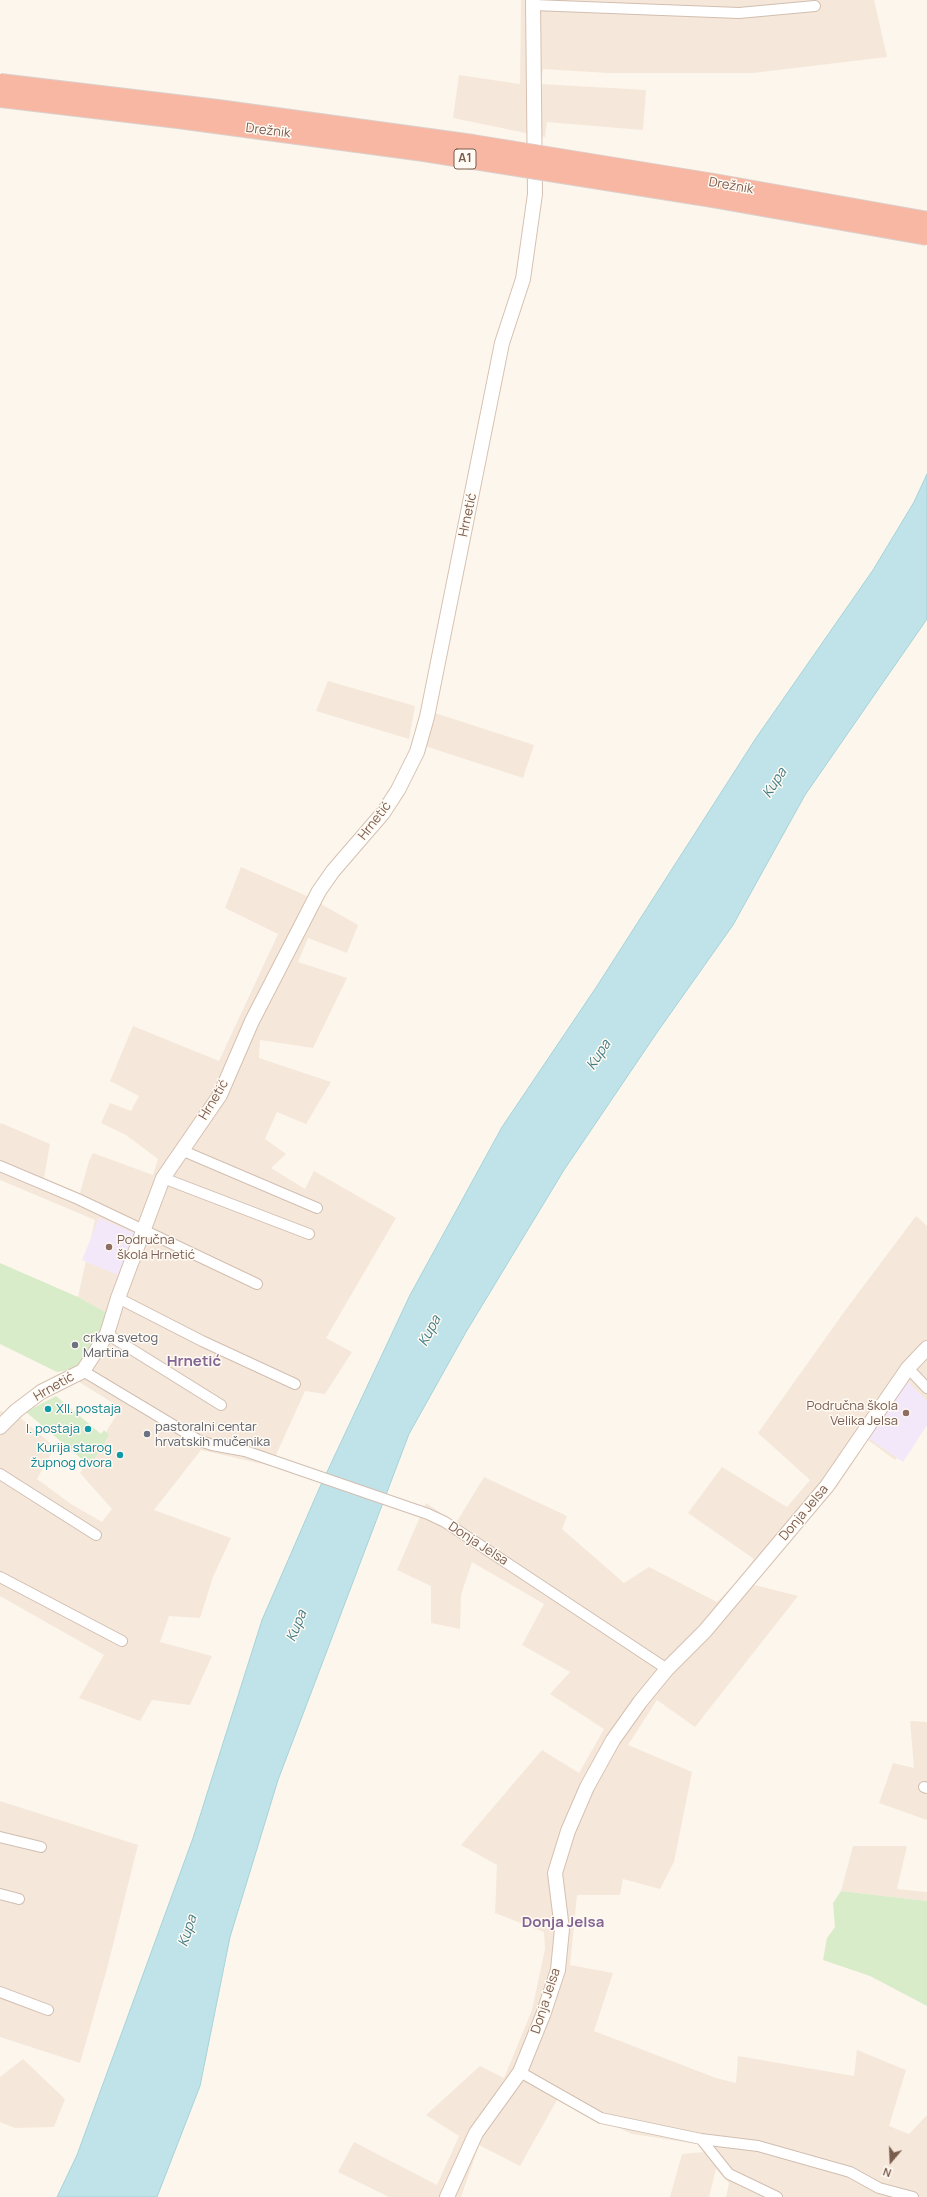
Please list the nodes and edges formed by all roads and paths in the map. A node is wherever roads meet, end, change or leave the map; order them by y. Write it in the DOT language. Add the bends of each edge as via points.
graph roads {
  1 [pos="533,3"];
  2 [pos="815,6"];
  3 [pos="0,84"];
  4 [pos="0,98"];
  5 [pos="927,221"];
  6 [pos="927,236"];
  7 [pos="181,1150"];
  8 [pos="0,1166"];
  9 [pos="163,1178"];
  10 [pos="317,1208"];
  11 [pos="142,1231"];
  12 [pos="309,1234"];
  13 [pos="257,1284"];
  14 [pos="118,1298"];
  15 [pos="107,1334"];
  16 [pos="927,1348"];
  17 [pos="908,1368"];
  18 [pos="83,1371"];
  19 [pos="295,1384"];
  20 [pos="927,1388"];
  21 [pos="221,1405"];
  22 [pos="0,1427"];
  23 [pos="0,1474"];
  24 [pos="96,1535"];
  25 [pos="0,1577"];
  26 [pos="122,1642"];
  27 [pos="667,1669"];
  28 [pos="0,1836"];
  29 [pos="41,1847"];
  30 [pos="0,1894"];
  31 [pos="19,1899"];
  32 [pos="0,1992"];
  33 [pos="48,2010"];
  34 [pos="520,2072"];
  35 [pos="701,2139"];
  36 [pos="447,2197"];
  37 [pos="777,2197"];
  38 [pos="913,2197"];
  1 -- 2 [label="street" via="739,13"];
  1 -- 7 [label="street, Hrnetić" via="535,194 523,279 502,343 427,717 417,752 383,813 332,872 319,891 255,1014 220,1095"];
  3 -- 5 [label="highway, Drežnik / A1, bridge" via="218,109 473,144"];
  4 -- 6 [label="highway, Drežnik / A1, bridge" via="424,152 713,198"];
  7 -- 9 [label="street, Hrnetić"];
  7 -- 10 [label="street"];
  8 -- 11 [label="street" via="78,1199"];
  9 -- 11 [label="street, Hrnetić"];
  9 -- 12 [label="street"];
  11 -- 13 [label="street"];
  11 -- 14 [label="street, Hrnetić"];
  14 -- 15 [label="street, Hrnetić"];
  14 -- 19 [label="street"];
  15 -- 18 [label="street, Hrnetić"];
  15 -- 21 [label="street"];
  16 -- 17 [label="street, Donja Jelsa"];
  17 -- 20 [label="street"];
  17 -- 27 [label="street, Donja Jelsa" via="827,1486 705,1631"];
  18 -- 22 [label="street, Hrnetić" via="42,1392 16,1411"];
  18 -- 27 [label="street, Donja Jelsa" via="198,1440 276,1461 445,1522"];
  23 -- 24 [label="street"];
  25 -- 26 [label="street"];
  27 -- 34 [label="street, Donja Jelsa" via="613,1740 587,1787 568,1831 555,1873 562,1929 558,1970"];
  28 -- 29 [label="street"];
  30 -- 31 [label="street"];
  32 -- 33 [label="street"];
  34 -- 35 [label="street" via="601,2118"];
  34 -- 36 [label="street, Donja Jelsa" via="476,2133"];
  35 -- 37 [label="street" via="729,2174"];
  35 -- 38 [label="street" via="758,2146 850,2172 879,2188"];
}
